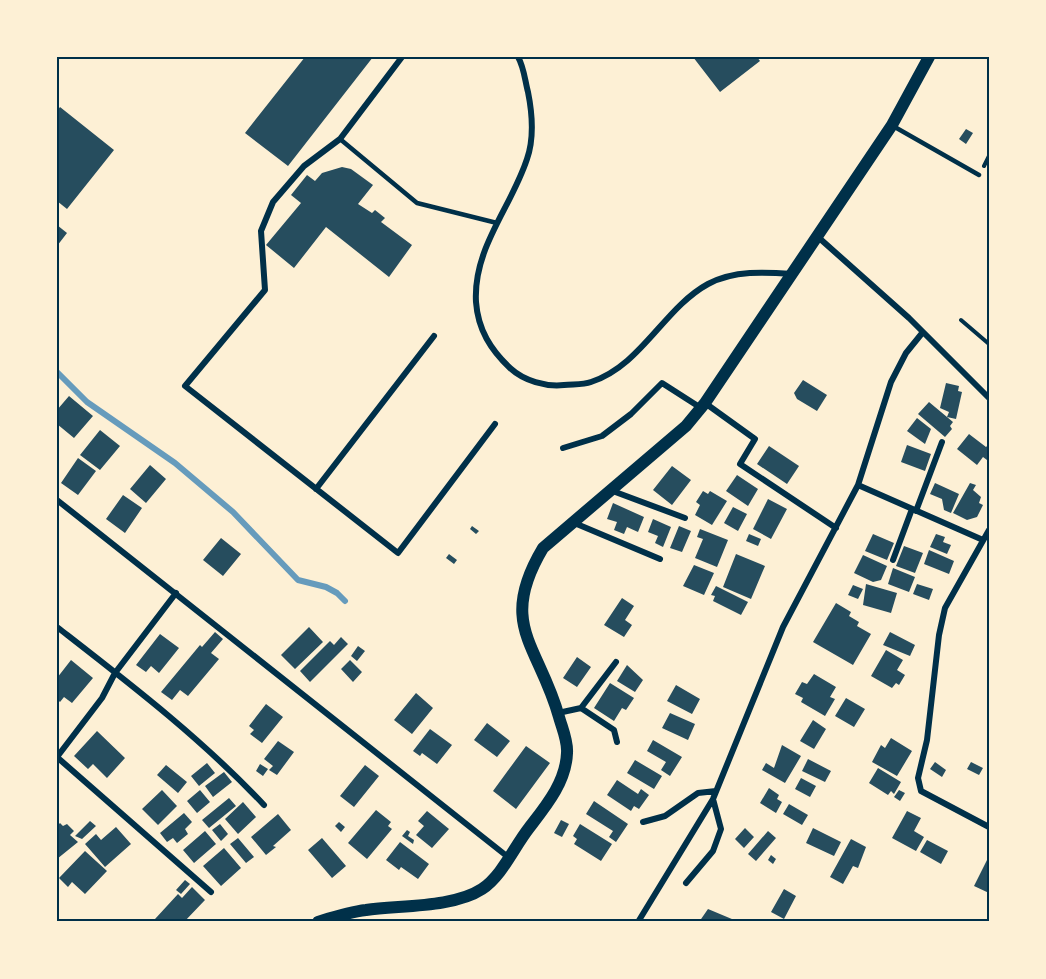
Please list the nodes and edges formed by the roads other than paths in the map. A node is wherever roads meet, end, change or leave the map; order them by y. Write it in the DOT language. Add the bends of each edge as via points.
graph roads {
  1 [pos="402,57"];
  2 [pos="518,57"];
  3 [pos="929,57"];
  4 [pos="892,125"];
  5 [pos="340,139"];
  6 [pos="978,175"];
  7 [pos="497,223"];
  8 [pos="818,237"];
  9 [pos="793,274"];
  10 [pos="923,332"];
  11 [pos="434,336"];
  12 [pos="989,398"];
  13 [pos="703,405"];
  14 [pos="495,424"];
  15 [pos="942,442"];
  16 [pos="563,448"];
  17 [pos="858,485"];
  18 [pos="316,489"];
  19 [pos="609,490"];
  20 [pos="57,500"];
  21 [pos="914,510"];
  22 [pos="685,518"];
  23 [pos="572,522"];
  24 [pos="836,528"];
  25 [pos="989,530"];
  26 [pos="983,540"];
  27 [pos="660,559"];
  28 [pos="893,560"];
  29 [pos="176,593"];
  30 [pos="57,627"];
  31 [pos="616,662"];
  32 [pos="115,673"];
  33 [pos="581,708"];
  34 [pos="558,713"];
  35 [pos="617,742"];
  36 [pos="58,758"];
  37 [pos="716,791"];
  38 [pos="713,799"];
  39 [pos="264,805"];
  40 [pos="643,822"];
  41 [pos="989,826"];
  42 [pos="508,856"];
  43 [pos="686,883"];
  44 [pos="212,892"];
  45 [pos="318,922"];
  46 [pos="638,922"];
  1 -- 5 [label="street"];
  2 -- 7 [label="street" via="532,111 528,158"];
  3 -- 4 [label="main road"];
  4 -- 6 [label="lane"];
  4 -- 8 [label="main road"];
  5 -- 7 [label="lane" via="417,203"];
  5 -- 18 [label="street" via="304,166 273,202 261,231 265,290 185,386"];
  7 -- 9 [label="street" via="475,281 483,336 518,376 552,387 591,382 613,371 633,355 666,317 708,284 740,274"];
  8 -- 9 [label="main road"];
  8 -- 10 [label="street"];
  9 -- 13 [label="main road"];
  10 -- 12 [label="street"];
  10 -- 17 [label="street" via="906,352 891,382"];
  11 -- 18 [label="street"];
  13 -- 16 [label="street" via="662,383 632,414 602,436"];
  13 -- 19 [label="main road" via="686,426"];
  13 -- 24 [label="street" via="755,439 740,464"];
  14 -- 18 [label="street" via="398,553"];
  15 -- 21 [label="street"];
  17 -- 21 [label="street"];
  17 -- 24 [label="street"];
  19 -- 22 [label="street"];
  19 -- 23 [label="main road"];
  20 -- 29 [label="street"];
  21 -- 26 [label="street"];
  21 -- 28 [label="street"];
  23 -- 27 [label="street"];
  23 -- 34 [label="main road" via="543,548 523,592 521,623"];
  24 -- 37 [label="street" via="783,627"];
  25 -- 26 [label="street"];
  26 -- 41 [label="street" via="945,608 918,778 921,791"];
  29 -- 32 [label="street"];
  29 -- 42 [label="street"];
  30 -- 32 [label="street"];
  31 -- 33 [label="street"];
  32 -- 36 [label="street" via="102,698"];
  32 -- 39 [label="street" via="217,756"];
  33 -- 34 [label="street"];
  33 -- 35 [label="street" via="614,730"];
  34 -- 42 [label="main road" via="568,751 562,776 546,806"];
  36 -- 44 [label="street"];
  37 -- 38 [label="street"];
  37 -- 40 [label="street" via="698,793 665,816"];
  38 -- 43 [label="street" via="721,829 713,851"];
  38 -- 46 [label="street"];
  42 -- 45 [label="main road" via="482,889 462,898 344,913"];
}
